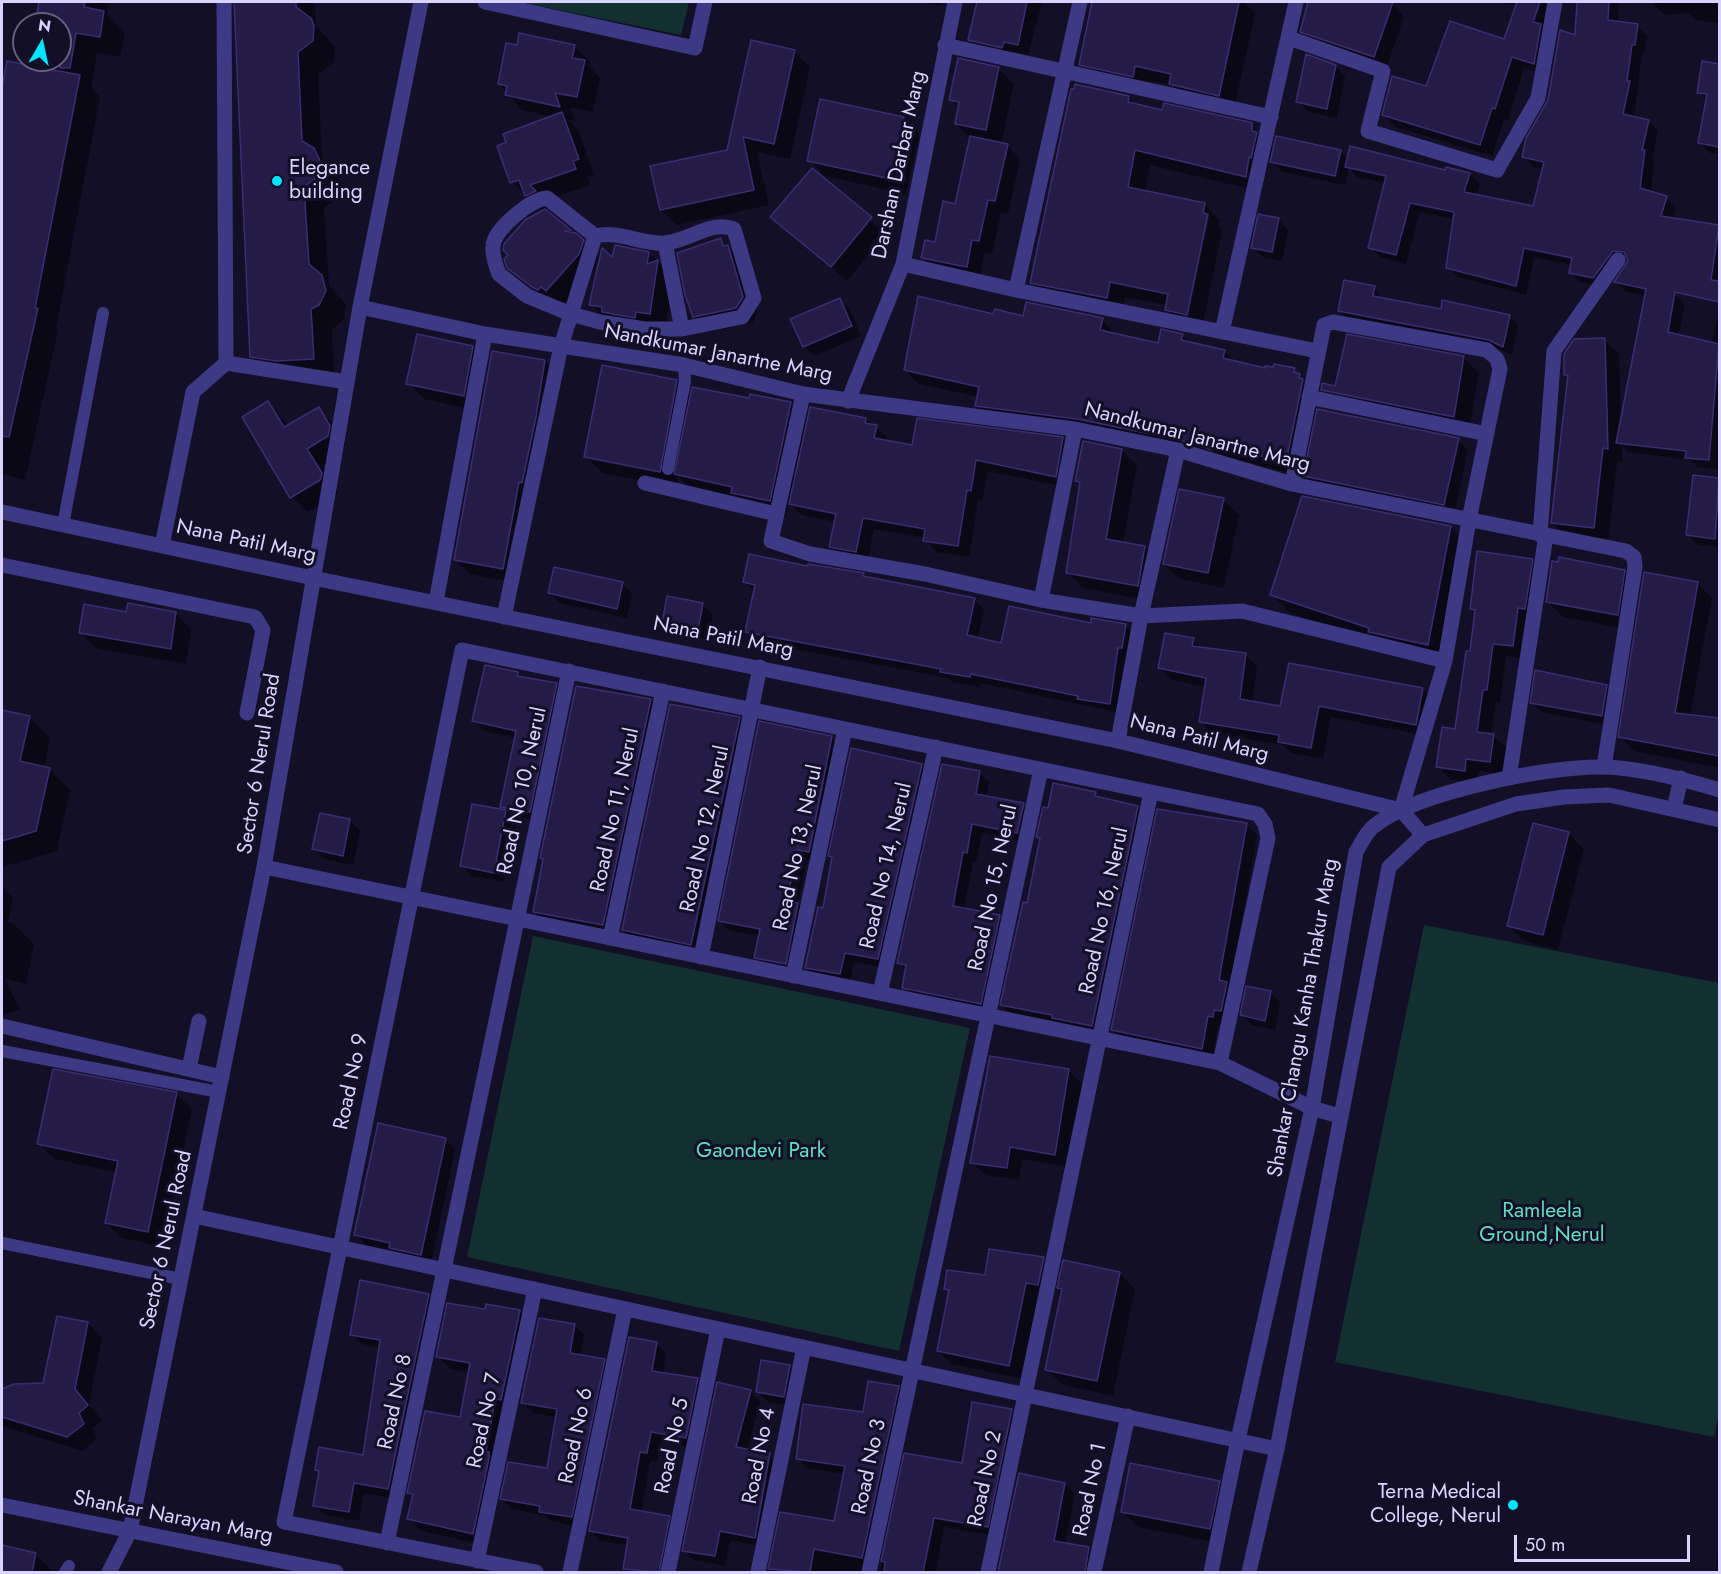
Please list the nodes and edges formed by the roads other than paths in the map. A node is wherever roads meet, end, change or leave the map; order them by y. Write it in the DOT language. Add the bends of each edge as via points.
graph roads {
  1 [pos="224,2"];
  2 [pos="421,2"];
  3 [pos="485,2"];
  4 [pos="705,2"];
  5 [pos="955,2"];
  6 [pos="1080,2"];
  7 [pos="1296,2"];
  8 [pos="1555,2"];
  9 [pos="1289,38"];
  10 [pos="945,45"];
  11 [pos="1064,72"];
  12 [pos="1270,117"];
  13 [pos="595,236"];
  14 [pos="665,243"];
  15 [pos="1618,260"];
  16 [pos="903,264"];
  17 [pos="1016,290"];
  18 [pos="360,307"];
  19 [pos="103,313"];
  20 [pos="571,314"];
  21 [pos="682,329"];
  22 [pos="1222,332"];
  23 [pos="485,334"];
  24 [pos="561,346"];
  25 [pos="1317,351"];
  26 [pos="226,363"];
  27 [pos="684,365"];
  28 [pos="347,382"];
  29 [pos="803,394"];
  30 [pos="1309,397"];
  31 [pos="848,401"];
  32 [pos="1076,429"];
  33 [pos="1487,434"];
  34 [pos="1178,450"];
  35 [pos="668,470"];
  36 [pos="645,483"];
  37 [pos="1292,484"];
  38 [pos="2,512"];
  39 [pos="776,514"];
  40 [pos="1469,520"];
  41 [pos="63,525"];
  42 [pos="1543,535"];
  43 [pos="162,546"];
  44 [pos="2,565"];
  45 [pos="313,578"];
  46 [pos="1041,600"];
  47 [pos="436,602"];
  48 [pos="1141,616"];
  49 [pos="504,617"];
  50 [pos="1446,661"];
  51 [pos="760,666"];
  52 [pos="569,671"];
  53 [pos="663,691"];
  54 [pos="753,710"];
  55 [pos="246,713"];
  56 [pos="845,729"];
  57 [pos="1118,741"];
  58 [pos="936,747"];
  59 [pos="1604,767"];
  60 [pos="1041,769"];
  61 [pos="1509,778"];
  62 [pos="1680,778"];
  63 [pos="1719,790"];
  64 [pos="1151,792"];
  65 [pos="1674,808"];
  66 [pos="1401,810"];
  67 [pos="1719,820"];
  68 [pos="1423,835"];
  69 [pos="264,867"];
  70 [pos="411,897"];
  71 [pos="518,919"];
  72 [pos="610,938"];
  73 [pos="701,957"];
  74 [pos="793,976"];
  75 [pos="880,993"];
  76 [pos="988,1016"];
  77 [pos="199,1021"];
  78 [pos="2,1026"];
  79 [pos="1099,1038"];
  80 [pos="2,1051"];
  81 [pos="1220,1063"];
  82 [pos="189,1069"];
  83 [pos="220,1084"];
  84 [pos="1312,1107"];
  85 [pos="1339,1116"];
  86 [pos="194,1216"];
  87 [pos="2,1243"];
  88 [pos="339,1248"];
  89 [pos="446,1270"];
  90 [pos="181,1279"];
  91 [pos="535,1289"];
  92 [pos="625,1309"];
  93 [pos="718,1329"];
  94 [pos="804,1347"];
  95 [pos="912,1370"];
  96 [pos="1026,1394"];
  97 [pos="1128,1416"];
  98 [pos="1238,1440"];
  99 [pos="1277,1449"];
  100 [pos="2,1505"];
  101 [pos="130,1531"];
  102 [pos="387,1543"];
  103 [pos="477,1561"];
  104 [pos="274,1566"];
  105 [pos="109,1572"];
  106 [pos="336,1572"];
  107 [pos="536,1572"];
  108 [pos="570,1572"];
  109 [pos="668,1572"];
  110 [pos="758,1572"];
  111 [pos="869,1572"];
  112 [pos="988,1572"];
  113 [pos="1094,1572"];
  114 [pos="1211,1572"];
  115 [pos="1249,1572"];
  1 -- 26 [label="street"];
  2 -- 18 [label="street, Sector 6 Nerul Road"];
  3 -- 4 [label="street" via="695,48"];
  5 -- 10 [label="street, Darshan Darbar Marg"];
  6 -- 11 [label="street"];
  7 -- 9 [label="street"];
  8 -- 9 [label="street" via="1538,98 1497,170 1368,131 1383,72"];
  9 -- 12 [label="street"];
  10 -- 11 [label="street"];
  10 -- 16 [label="street, Darshan Darbar Marg"];
  11 -- 12 [label="street"];
  11 -- 17 [label="street"];
  12 -- 22 [label="street"];
  13 -- 14 [label="street" via="608,233"];
  13 -- 20 [label="street"];
  13 -- 20 [label="street" via="547,198 536,198 500,229 493,245 499,274 527,296"];
  14 -- 21 [label="street"];
  14 -- 21 [label="street" via="723,225 734,229 754,298 742,317"];
  15 -- 42 [label="street" via="1554,351"];
  16 -- 17 [label="street"];
  16 -- 31 [label="street, Darshan Darbar Marg"];
  17 -- 22 [label="street"];
  18 -- 23 [label="street, Nandkumar Janartne Marg"];
  18 -- 28 [label="street, Sector 6 Nerul Road"];
  19 -- 41 [label="lane"];
  20 -- 21 [label="street" via="645,329"];
  20 -- 24 [label="street"];
  22 -- 25 [label="street"];
  23 -- 24 [label="street, Nandkumar Janartne Marg"];
  23 -- 47 [label="street"];
  24 -- 27 [label="street, Nandkumar Janartne Marg"];
  24 -- 49 [label="street"];
  25 -- 30 [label="street"];
  25 -- 33 [label="street" via="1324,325 1333,322 1487,350 1497,359 1500,369"];
  26 -- 28 [label="street"];
  26 -- 43 [label="street" via="193,392"];
  27 -- 29 [label="street, Nandkumar Janartne Marg"];
  27 -- 35 [label="lane" via="685,381"];
  28 -- 45 [label="street, Sector 6 Nerul Road"];
  29 -- 31 [label="street, Nandkumar Janartne Marg"];
  29 -- 39 [label="street"];
  30 -- 33 [label="street"];
  30 -- 37 [label="street"];
  31 -- 32 [label="street, Nandkumar Janartne Marg"];
  32 -- 34 [label="street, Nandkumar Janartne Marg"];
  32 -- 46 [label="street"];
  33 -- 40 [label="street"];
  34 -- 37 [label="street, Nandkumar Janartne Marg"];
  34 -- 48 [label="street"];
  36 -- 39 [label="street"];
  37 -- 40 [label="street, Nandkumar Janartne Marg"];
  38 -- 41 [label="street, Nana Patil Marg"];
  39 -- 46 [label="street" via="771,541 810,554 926,574"];
  40 -- 42 [label="street, Nandkumar Janartne Marg"];
  40 -- 50 [label="street"];
  41 -- 43 [label="street, Nana Patil Marg"];
  42 -- 59 [label="street, Nandkumar Janartne Marg" via="1626,551 1634,557"];
  42 -- 61 [label="street"];
  43 -- 45 [label="street, Nana Patil Marg"];
  44 -- 55 [label="street" via="255,617 263,630"];
  45 -- 47 [label="street, Nana Patil Marg"];
  45 -- 69 [label="street, Sector 6 Nerul Road"];
  46 -- 48 [label="street"];
  47 -- 49 [label="street, Nana Patil Marg"];
  48 -- 50 [label="street" via="1242,611"];
  48 -- 57 [label="street"];
  49 -- 51 [label="street, Nana Patil Marg"];
  50 -- 66 [label="street"];
  51 -- 54 [label="street, Road No 12, Nerul"];
  51 -- 57 [label="street, Nana Patil Marg"];
  52 -- 53 [label="street"];
  52 -- 70 [label="street, Road No 9" via="462,650"];
  52 -- 71 [label="street, Road No 10, Nerul"];
  53 -- 54 [label="street"];
  53 -- 72 [label="street, Road No 11, Nerul"];
  54 -- 56 [label="street"];
  54 -- 73 [label="street, Road No 12, Nerul"];
  56 -- 58 [label="street"];
  56 -- 74 [label="street, Road No 13, Nerul"];
  57 -- 66 [label="street, Nana Patil Marg"];
  58 -- 60 [label="street"];
  58 -- 75 [label="street, Road No 14, Nerul"];
  59 -- 61 [label="street, Shankar Changu Kanha Thakur Marg"];
  59 -- 62 [label="street, Shankar Changu Kanha Thakur Marg"];
  60 -- 64 [label="street"];
  60 -- 76 [label="street, Road No 15, Nerul"];
  61 -- 66 [label="street, Shankar Changu Kanha Thakur Marg"];
  62 -- 63 [label="street, Shankar Changu Kanha Thakur Marg"];
  62 -- 65 [label="street"];
  64 -- 79 [label="street, Road No 16, Nerul"];
  64 -- 81 [label="street" via="1258,814 1265,824 1268,838"];
  65 -- 67 [label="street"];
  65 -- 68 [label="street" via="1609,795 1564,797 1516,804"];
  66 -- 68 [label="street"];
  66 -- 84 [label="street, Shankar Changu Kanha Thakur Marg" via="1372,827 1356,852"];
  68 -- 85 [label="street" via="1389,867"];
  69 -- 70 [label="street"];
  69 -- 83 [label="street, Sector 6 Nerul Road"];
  70 -- 71 [label="street"];
  70 -- 88 [label="street, Road No 9"];
  71 -- 72 [label="street"];
  71 -- 89 [label="street, Road No 10, Nerul"];
  72 -- 73 [label="street"];
  73 -- 74 [label="street"];
  74 -- 75 [label="street"];
  75 -- 76 [label="street"];
  76 -- 79 [label="street"];
  76 -- 95 [label="street, Road No 15, Nerul"];
  77 -- 82 [label="street"];
  78 -- 82 [label="street"];
  79 -- 81 [label="street"];
  79 -- 96 [label="street, Road No 16, Nerul"];
  80 -- 83 [label="lane"];
  81 -- 84 [label="street"];
  82 -- 83 [label="street"];
  83 -- 86 [label="street, Sector 6 Nerul Road"];
  84 -- 85 [label="street"];
  84 -- 98 [label="street, Shankar Changu Kanha Thakur Marg"];
  85 -- 99 [label="street"];
  86 -- 88 [label="street"];
  86 -- 90 [label="street, Sector 6 Nerul Road"];
  87 -- 90 [label="lane"];
  88 -- 89 [label="street"];
  88 -- 102 [label="street, Road No 9" via="284,1522"];
  89 -- 91 [label="street"];
  89 -- 102 [label="street, Road No 8"];
  90 -- 101 [label="street, Sector 6 Nerul Road"];
  91 -- 92 [label="street"];
  91 -- 103 [label="street, Road No 7"];
  92 -- 93 [label="street"];
  92 -- 108 [label="street, Road No 6"];
  93 -- 94 [label="street"];
  93 -- 109 [label="street, Road No 5"];
  94 -- 95 [label="street"];
  94 -- 110 [label="street, Road No 4"];
  95 -- 96 [label="street"];
  95 -- 111 [label="street, Road No 3"];
  96 -- 97 [label="street"];
  96 -- 112 [label="street, Road No 2"];
  97 -- 98 [label="street"];
  97 -- 113 [label="street, Road No 1"];
  98 -- 99 [label="street"];
  98 -- 114 [label="street, Shankar Changu Kanha Thakur Marg"];
  99 -- 115 [label="street"];
  100 -- 101 [label="street, Shankar Narayan Marg"];
  101 -- 104 [label="street, Shankar Narayan Marg"];
  101 -- 105 [label="street, Sector 6 Nerul Road"];
  102 -- 103 [label="street"];
  103 -- 107 [label="street"];
  104 -- 106 [label="street, Shankar Narayan Marg"];
}
